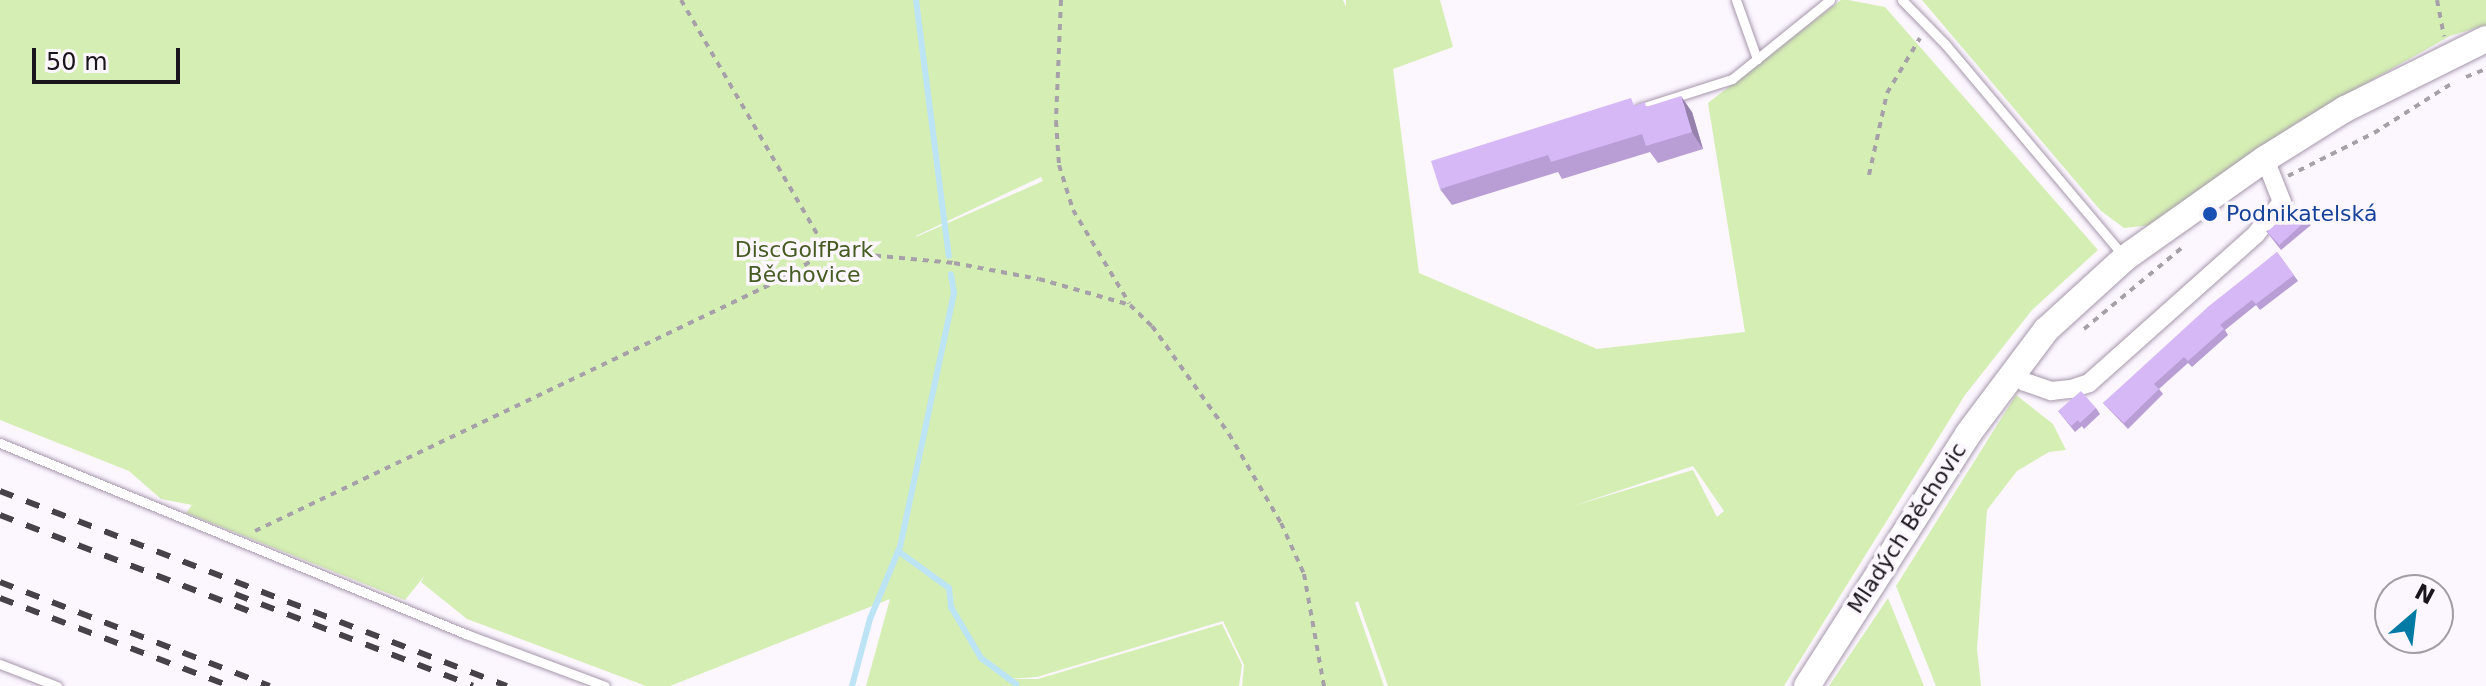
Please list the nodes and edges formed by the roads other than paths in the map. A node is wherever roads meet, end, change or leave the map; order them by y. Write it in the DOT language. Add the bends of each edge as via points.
graph roads {
  1 [pos="1736,0"];
  2 [pos="1830,0"];
  3 [pos="1902,0"];
  4 [pos="2486,39"];
  5 [pos="1757,59"];
  6 [pos="1626,113"];
  7 [pos="2265,159"];
  8 [pos="2125,258"];
  9 [pos="2012,372"];
  10 [pos="0,443"];
  11 [pos="0,664"];
  12 [pos="57,686"];
  13 [pos="605,686"];
  14 [pos="1807,686"];
  1 -- 5 [label="lane"];
  2 -- 5 [label="lane"];
  3 -- 8 [label="lane"];
  4 -- 7 [label="street, Mladých Běchovic" via="2345,109"];
  5 -- 6 [label="lane" via="1732,79"];
  7 -- 8 [label="street, Mladých Běchovic"];
  7 -- 9 [label="street" via="2282,202 2256,234 2089,383 2051,391"];
  8 -- 9 [label="street, Mladých Běchovic" via="2046,330"];
  9 -- 14 [label="street, Mladých Běchovic"];
  10 -- 13 [label="lane"];
  11 -- 12 [label="lane"];
}
